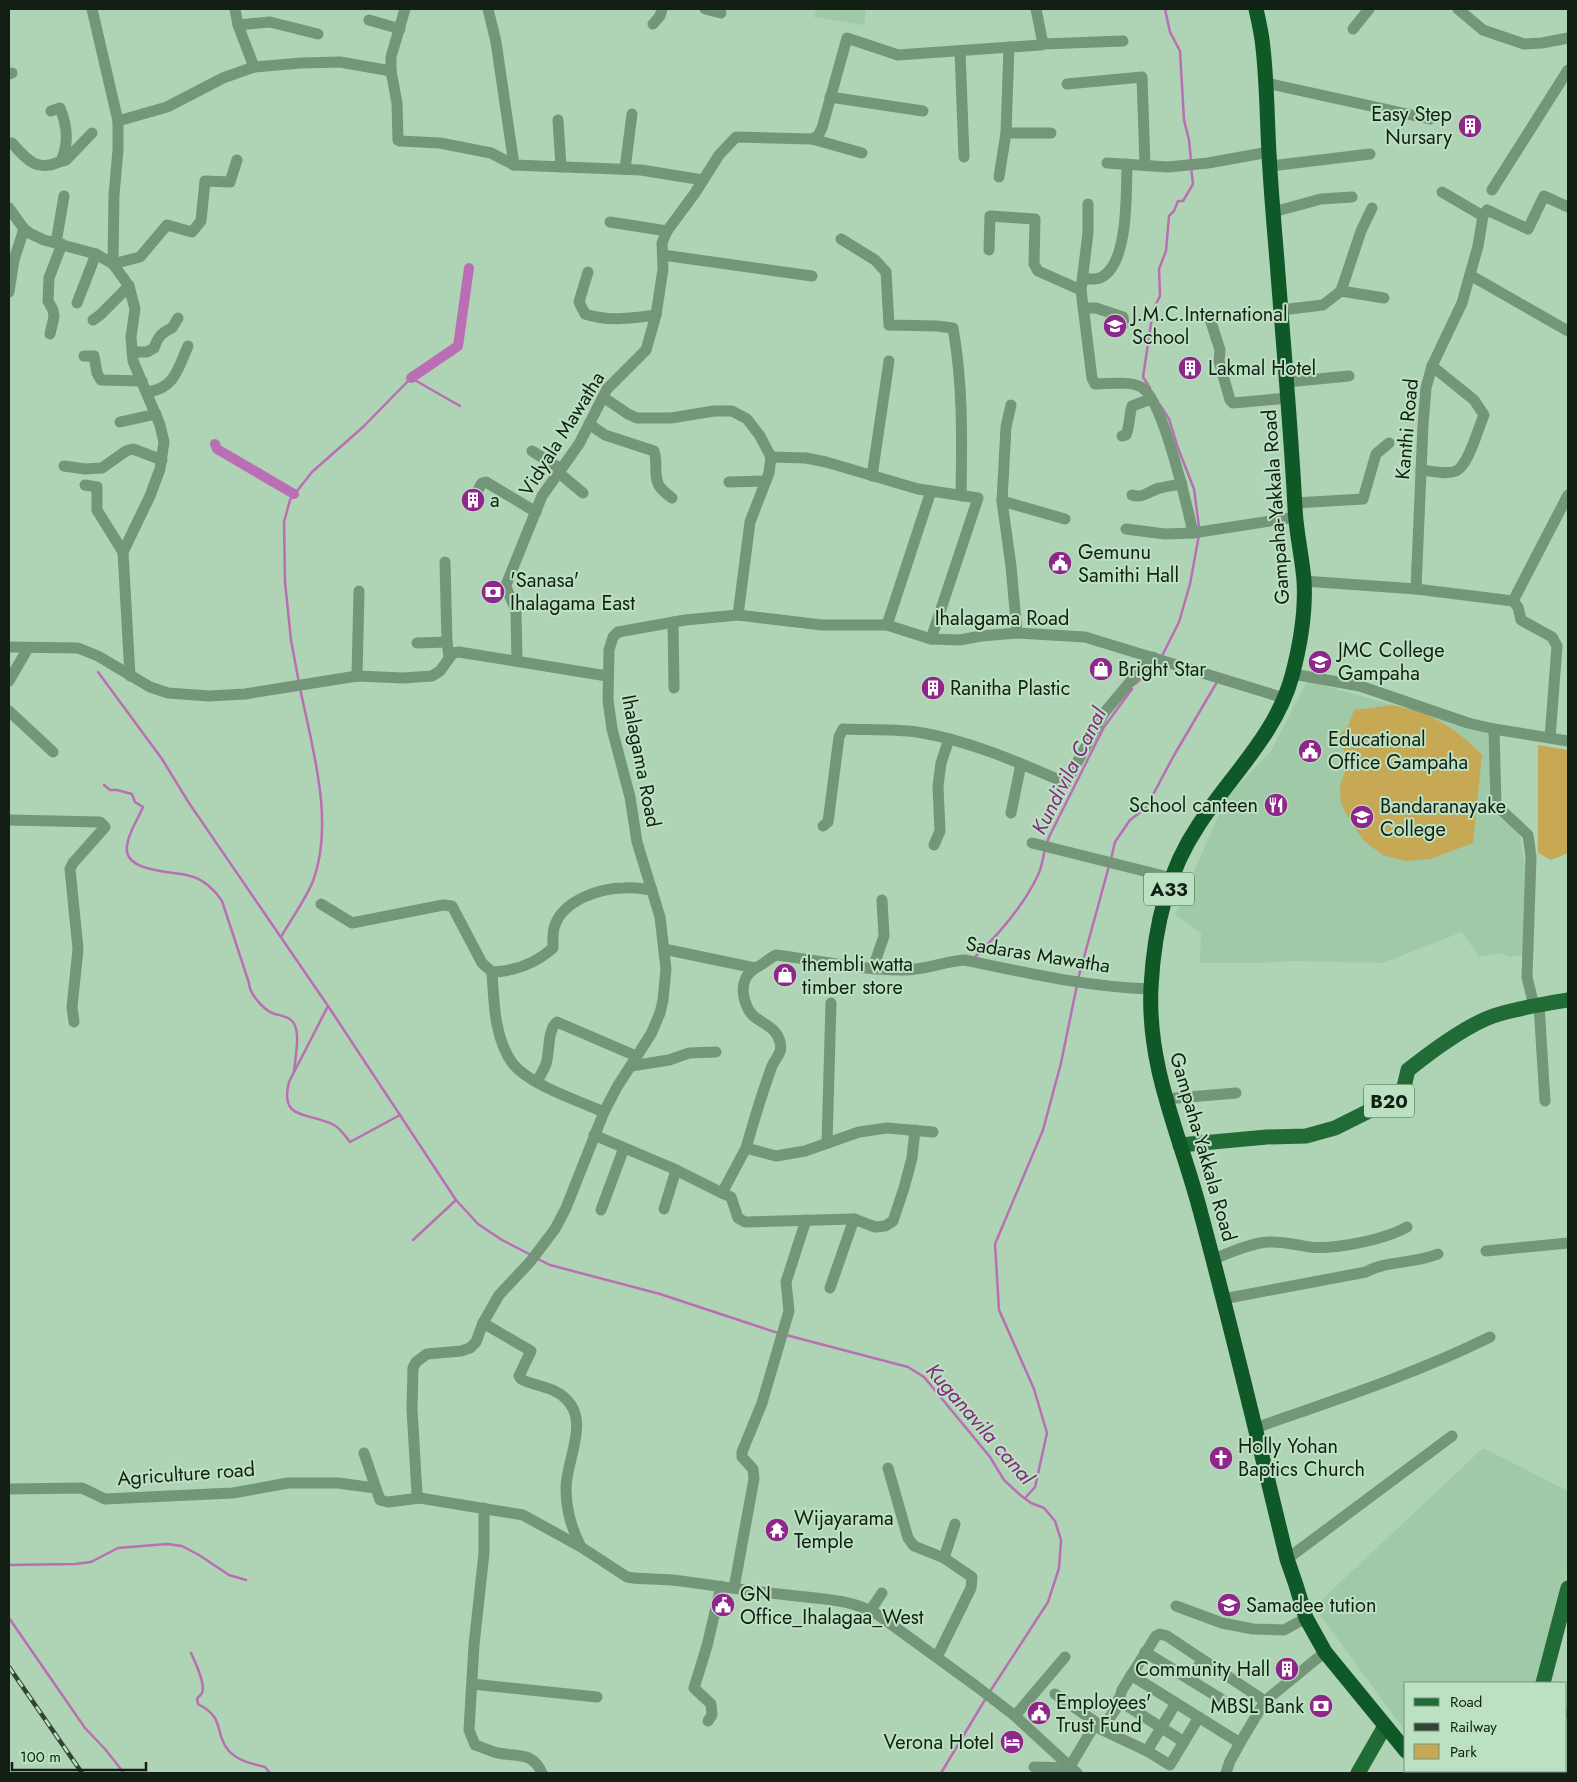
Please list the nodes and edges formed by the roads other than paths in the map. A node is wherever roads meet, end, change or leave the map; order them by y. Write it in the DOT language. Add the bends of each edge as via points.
graph roads {
  1 [pos="92,9"];
  2 [pos="235,9"];
  3 [pos="405,9"];
  4 [pos="488,9"];
  5 [pos="662,9"];
  6 [pos="705,9"];
  7 [pos="1036,9"];
  8 [pos="1256,9"];
  9 [pos="1368,9"];
  10 [pos="1458,9"];
  11 [pos="721,13"];
  12 [pos="368,20"];
  13 [pos="653,24"];
  14 [pos="238,25"];
  15 [pos="400,29"];
  16 [pos="1353,29"];
  17 [pos="318,34"];
  18 [pos="1568,38"];
  19 [pos="1123,41"];
  20 [pos="1043,44"];
  21 [pos="1009,47"];
  22 [pos="960,51"];
  23 [pos="254,67"];
  24 [pos="1568,70"];
  25 [pos="391,71"];
  26 [pos="1266,83"];
  27 [pos="1068,84"];
  28 [pos="830,97"];
  29 [pos="51,111"];
  30 [pos="923,111"];
  31 [pos="632,114"];
  32 [pos="1430,118"];
  33 [pos="558,120"];
  34 [pos="118,121"];
  35 [pos="92,133"];
  36 [pos="1006,133"];
  37 [pos="1051,133"];
  38 [pos="812,139"];
  39 [pos="9,143"];
  40 [pos="862,153"];
  41 [pos="1370,154"];
  42 [pos="964,157"];
  43 [pos="1269,159"];
  44 [pos="237,160"];
  45 [pos="61,161"];
  46 [pos="1107,163"];
  47 [pos="1127,164"];
  48 [pos="514,165"];
  49 [pos="1145,165"];
  50 [pos="560,167"];
  51 [pos="625,169"];
  52 [pos="999,177"];
  53 [pos="703,180"];
  54 [pos="1492,190"];
  55 [pos="1442,192"];
  56 [pos="64,196"];
  57 [pos="1352,197"];
  58 [pos="1088,204"];
  59 [pos="1568,206"];
  60 [pos="9,208"];
  61 [pos="1372,208"];
  62 [pos="1273,212"];
  63 [pos="1483,216"];
  64 [pos="610,222"];
  65 [pos="24,229"];
  66 [pos="666,231"];
  67 [pos="841,239"];
  68 [pos="59,244"];
  69 [pos="989,250"];
  70 [pos="96,254"];
  71 [pos="663,255"];
  72 [pos="113,264"];
  73 [pos="588,272"];
  74 [pos="1470,275"];
  75 [pos="812,276"];
  76 [pos="1082,284"];
  77 [pos="129,286"];
  78 [pos="1341,291"];
  79 [pos="9,292"];
  80 [pos="1384,298"];
  81 [pos="77,303"];
  82 [pos="1083,308"];
  83 [pos="1281,310"];
  84 [pos="656,315"];
  85 [pos="1209,316"];
  86 [pos="178,318"];
  87 [pos="93,320"];
  88 [pos="1124,324"];
  89 [pos="1568,330"];
  90 [pos="50,334"];
  91 [pos="188,346"];
  92 [pos="132,352"];
  93 [pos="84,356"];
  94 [pos="889,361"];
  95 [pos="1432,366"];
  96 [pos="1349,376"];
  97 [pos="142,381"];
  98 [pos="1287,382"];
  99 [pos="147,392"];
  100 [pos="603,397"];
  101 [pos="1288,398"];
  102 [pos="1151,399"];
  103 [pos="1011,405"];
  104 [pos="156,414"];
  105 [pos="120,422"];
  106 [pos="589,424"];
  107 [pos="1122,436"];
  108 [pos="1389,443"];
  109 [pos="532,451"];
  110 [pos="771,457"];
  111 [pos="162,460"];
  112 [pos="64,466"];
  113 [pos="1421,470"];
  114 [pos="560,471"];
  115 [pos="872,476"];
  116 [pos="766,481"];
  117 [pos="729,482"];
  118 [pos="1182,484"];
  119 [pos="85,485"];
  120 [pos="478,490"];
  121 [pos="931,491"];
  122 [pos="583,493"];
  123 [pos="1132,495"];
  124 [pos="1568,495"];
  125 [pos="961,496"];
  126 [pos="672,498"];
  127 [pos="1002,501"];
  128 [pos="1295,510"];
  129 [pos="536,512"];
  130 [pos="1065,519"];
  131 [pos="1126,529"];
  132 [pos="1194,533"];
  133 [pos="123,552"];
  134 [pos="445,562"];
  135 [pos="1304,581"];
  136 [pos="1416,589"];
  137 [pos="359,591"];
  138 [pos="1513,601"];
  139 [pos="738,616"];
  140 [pos="673,622"];
  141 [pos="886,625"];
  142 [pos="1017,633"];
  143 [pos="931,639"];
  144 [pos="447,642"];
  145 [pos="417,643"];
  146 [pos="9,647"];
  147 [pos="28,648"];
  148 [pos="449,657"];
  149 [pos="1153,657"];
  150 [pos="517,661"];
  151 [pos="1293,674"];
  152 [pos="130,676"];
  153 [pos="357,676"];
  154 [pos="607,676"];
  155 [pos="9,681"];
  156 [pos="674,688"];
  157 [pos="1284,698"];
  158 [pos="9,711"];
  159 [pos="1494,729"];
  160 [pos="1550,738"];
  161 [pos="949,739"];
  162 [pos="1568,741"];
  163 [pos="52,752"];
  164 [pos="1021,764"];
  165 [pos="1011,813"];
  166 [pos="9,820"];
  167 [pos="823,826"];
  168 [pos="1032,843"];
  169 [pos="934,845"];
  170 [pos="1172,878"];
  171 [pos="652,890"];
  172 [pos="882,900"];
  173 [pos="321,904"];
  174 [pos="664,949"];
  175 [pos="755,968"];
  176 [pos="873,968"];
  177 [pos="492,972"];
  178 [pos="1151,989"];
  179 [pos="1568,1000"];
  180 [pos="831,1003"];
  181 [pos="1537,1005"];
  182 [pos="74,1022"];
  183 [pos="716,1052"];
  184 [pos="633,1061"];
  185 [pos="537,1081"];
  186 [pos="1236,1093"];
  187 [pos="1165,1098"];
  188 [pos="1545,1101"];
  189 [pos="604,1112"];
  190 [pos="915,1130"];
  191 [pos="933,1132"];
  192 [pos="594,1134"];
  193 [pos="827,1143"];
  194 [pos="1180,1145"];
  195 [pos="624,1148"];
  196 [pos="746,1148"];
  197 [pos="676,1170"];
  198 [pos="722,1193"];
  199 [pos="664,1209"];
  200 [pos="601,1210"];
  201 [pos="854,1219"];
  202 [pos="806,1220"];
  203 [pos="1407,1227"];
  204 [pos="1568,1243"];
  205 [pos="1486,1251"];
  206 [pos="1438,1254"];
  207 [pos="1213,1259"];
  208 [pos="830,1288"];
  209 [pos="1223,1299"];
  210 [pos="483,1323"];
  211 [pos="1490,1337"];
  212 [pos="1255,1428"];
  213 [pos="1452,1436"];
  214 [pos="364,1453"];
  215 [pos="888,1468"];
  216 [pos="375,1488"];
  217 [pos="9,1489"];
  218 [pos="420,1498"];
  219 [pos="484,1508"];
  220 [pos="955,1524"];
  221 [pos="581,1546"];
  222 [pos="944,1558"];
  223 [pos="1286,1559"];
  224 [pos="721,1586"];
  225 [pos="734,1588"];
  226 [pos="1568,1588"];
  227 [pos="882,1593"];
  228 [pos="1176,1606"];
  229 [pos="870,1611"];
  230 [pos="1306,1618"];
  231 [pos="1145,1652"];
  232 [pos="1325,1652"];
  233 [pos="937,1657"];
  234 [pos="1064,1657"];
  235 [pos="1202,1660"];
  236 [pos="1131,1675"];
  237 [pos="1190,1680"];
  238 [pos="1544,1682"];
  239 [pos="472,1684"];
  240 [pos="1055,1694"];
  241 [pos="596,1697"];
  242 [pos="1118,1700"];
  243 [pos="1266,1701"];
  244 [pos="1226,1702"];
  245 [pos="1176,1703"];
  246 [pos="1015,1716"];
  247 [pos="1198,1718"];
  248 [pos="708,1721"];
  249 [pos="1094,1726"];
  250 [pos="1385,1726"];
  251 [pos="1161,1728"];
  252 [pos="1184,1742"];
  253 [pos="1240,1744"];
  254 [pos="1404,1749"];
  255 [pos="1147,1751"];
  256 [pos="1034,1767"];
  257 [pos="1073,1770"];
  258 [pos="542,1773"];
  259 [pos="1226,1773"];
  260 [pos="1358,1773"];
  1 -- 34 [label="street"];
  2 -- 14 [label="street"];
  3 -- 15 [label="street"];
  4 -- 48 [label="street"];
  5 -- 13 [label="street"];
  6 -- 11 [label="street"];
  7 -- 20 [label="street"];
  8 -- 26 [label="highway, Gampaha-Yakkala Road / A33"];
  9 -- 16 [label="street"];
  10 -- 18 [label="street" via="1483,30 1524,44"];
  12 -- 15 [label="street"];
  14 -- 17 [label="street" via="270,22"];
  14 -- 23 [label="street"];
  15 -- 25 [label="street" via="391,57"];
  19 -- 20 [label="street"];
  20 -- 21 [label="street"];
  21 -- 22 [label="street"];
  21 -- 36 [label="street"];
  22 -- 28 [label="street" via="898,55 847,38"];
  22 -- 42 [label="street"];
  23 -- 25 [label="street" via="340,62"];
  23 -- 34 [label="street" via="223,78 166,107"];
  24 -- 54 [label="street"];
  25 -- 48 [label="street" via="397,103 398,140 492,152"];
  26 -- 32 [label="street"];
  26 -- 43 [label="highway, Gampaha-Yakkala Road / A33"];
  27 -- 49 [label="street" via="1142,77"];
  28 -- 30 [label="street"];
  28 -- 38 [label="street" via="822,128"];
  29 -- 45 [label="street" via="60,108 66,128"];
  31 -- 51 [label="street"];
  33 -- 50 [label="street"];
  34 -- 72 [label="street"];
  35 -- 45 [label="street" via="66,160"];
  36 -- 37 [label="street"];
  36 -- 52 [label="street"];
  38 -- 40 [label="street"];
  38 -- 53 [label="street, Vidyala Mawatha" via="736,137 719,155"];
  39 -- 45 [label="street" via="34,165 53,165"];
  41 -- 43 [label="street"];
  43 -- 49 [label="street" via="1168,167"];
  43 -- 62 [label="highway, Gampaha-Yakkala Road / A33"];
  44 -- 72 [label="street" via="230,182 205,181 201,221 192,232 167,225 140,257"];
  46 -- 47 [label="street"];
  47 -- 49 [label="street"];
  47 -- 76 [label="street" via="1124,229 1118,258 1103,277"];
  48 -- 50 [label="street"];
  50 -- 51 [label="street"];
  51 -- 53 [label="street"];
  53 -- 66 [label="street, Vidyala Mawatha"];
  55 -- 63 [label="street"];
  56 -- 68 [label="street"];
  57 -- 62 [label="street" via="1320,199"];
  58 -- 76 [label="street"];
  59 -- 63 [label="street" via="1544,196 1528,230 1487,210"];
  60 -- 65 [label="street"];
  61 -- 78 [label="street"];
  62 -- 83 [label="highway, Gampaha-Yakkala Road / A33"];
  63 -- 74 [label="street, Kanthi Road"];
  64 -- 66 [label="street"];
  65 -- 68 [label="street"];
  65 -- 79 [label="street" via="14,260"];
  66 -- 71 [label="street, Vidyala Mawatha"];
  67 -- 125 [label="street" via="875,260 886,272 889,326 953,328 961,388"];
  68 -- 70 [label="street"];
  68 -- 90 [label="street" via="49,278 48,301 54,317"];
  69 -- 76 [label="street" via="990,216 1035,219 1034,264 1038,271"];
  70 -- 72 [label="street"];
  70 -- 81 [label="street"];
  71 -- 75 [label="street"];
  71 -- 84 [label="street, Vidyala Mawatha"];
  72 -- 77 [label="street"];
  73 -- 84 [label="street" via="579,302 585,314 615,320"];
  74 -- 89 [label="street"];
  74 -- 95 [label="street, Kanthi Road" via="1462,303"];
  76 -- 82 [label="street"];
  77 -- 87 [label="street"];
  77 -- 92 [label="street" via="135,309"];
  78 -- 80 [label="street"];
  78 -- 83 [label="street" via="1324,305"];
  82 -- 88 [label="street" via="1096,308 1117,315 1123,318"];
  82 -- 102 [label="street" via="1092,378 1096,384 1136,384"];
  83 -- 98 [label="highway, Gampaha-Yakkala Road / A33"];
  84 -- 100 [label="street, Vidyala Mawatha" via="646,350"];
  85 -- 101 [label="street" via="1233,404"];
  86 -- 92 [label="street" via="172,328 157,338 154,348 146,352"];
  91 -- 99 [label="street" via="175,378 155,391"];
  92 -- 97 [label="street"];
  93 -- 97 [label="street" via="94,356 101,380"];
  94 -- 115 [label="street"];
  95 -- 113 [label="street, Kanthi Road" via="1426,388"];
  95 -- 113 [label="street" via="1474,400 1484,415 1464,465 1446,473"];
  96 -- 98 [label="street"];
  97 -- 99 [label="street"];
  98 -- 101 [label="highway, Gampaha-Yakkala Road / A33"];
  99 -- 104 [label="street"];
  100 -- 106 [label="street, Vidyala Mawatha"];
  100 -- 110 [label="street" via="637,418 732,411 747,418"];
  101 -- 128 [label="highway, Gampaha-Yakkala Road / A33"];
  102 -- 107 [label="street" via="1132,406 1129,429"];
  102 -- 118 [label="street"];
  103 -- 127 [label="street" via="1006,427"];
  104 -- 105 [label="street"];
  104 -- 111 [label="street" via="164,442"];
  106 -- 114 [label="street, Vidyala Mawatha"];
  106 -- 126 [label="street" via="605,435 654,451 657,482"];
  108 -- 128 [label="street" via="1376,454 1363,499"];
  109 -- 114 [label="street"];
  110 -- 115 [label="street" via="806,458"];
  110 -- 116 [label="street"];
  111 -- 112 [label="street" via="133,450 126,451 102,468"];
  111 -- 133 [label="street" via="143,514"];
  113 -- 136 [label="street, Kanthi Road"];
  114 -- 122 [label="street"];
  114 -- 129 [label="street, Vidyala Mawatha" via="542,496"];
  115 -- 121 [label="street"];
  116 -- 117 [label="street"];
  116 -- 139 [label="street" via="750,522"];
  118 -- 123 [label="street" via="1155,489 1138,497"];
  118 -- 132 [label="street"];
  119 -- 133 [label="street" via="97,487 97,510"];
  120 -- 129 [label="street" via="482,482 486,482"];
  121 -- 125 [label="street"];
  121 -- 141 [label="street"];
  124 -- 138 [label="street"];
  125 -- 143 [label="street" via="978,498"];
  127 -- 130 [label="street"];
  127 -- 142 [label="street"];
  128 -- 132 [label="street"];
  128 -- 135 [label="highway, Gampaha-Yakkala Road / A33"];
  129 -- 150 [label="street, Vidyala Mawatha" via="506,585 516,612"];
  131 -- 132 [label="street" via="1165,534"];
  133 -- 152 [label="street"];
  134 -- 144 [label="street"];
  135 -- 136 [label="street"];
  135 -- 151 [label="highway, Gampaha-Yakkala Road / A33" via="1304,613"];
  136 -- 138 [label="street"];
  137 -- 153 [label="street"];
  138 -- 160 [label="street" via="1521,620 1552,637 1557,646"];
  139 -- 140 [label="street, Ihalagama Road"];
  139 -- 141 [label="street, Ihalagama Road" via="822,625"];
  140 -- 154 [label="street, Ihalagama Road" via="618,632 609,650"];
  140 -- 156 [label="street"];
  141 -- 143 [label="street, Ihalagama Road"];
  142 -- 143 [label="street, Ihalagama Road" via="960,640"];
  142 -- 149 [label="street, Ihalagama Road" via="1085,637"];
  144 -- 145 [label="street"];
  144 -- 148 [label="street"];
  146 -- 147 [label="street"];
  147 -- 152 [label="street" via="78,648"];
  147 -- 155 [label="street"];
  148 -- 150 [label="street" via="453,653 466,652"];
  148 -- 153 [label="street" via="440,672 432,676"];
  149 -- 157 [label="street, Ihalagama Road"];
  149 -- 164 [label="street" via="1104,713 1066,783"];
  150 -- 154 [label="street"];
  151 -- 157 [label="highway, Gampaha-Yakkala Road / A33"];
  151 -- 159 [label="street" via="1360,686"];
  152 -- 153 [label="street" via="168,693 188,695 245,694"];
  154 -- 171 [label="street, Ihalagama Road" via="612,729 630,797 637,842"];
  157 -- 170 [label="highway, Gampaha-Yakkala Road / A33" via="1261,742 1199,824 1180,855"];
  158 -- 163 [label="street"];
  159 -- 160 [label="street"];
  159 -- 181 [label="street" via="1496,805 1528,835 1531,857 1527,977"];
  160 -- 162 [label="street"];
  161 -- 164 [label="street"];
  161 -- 167 [label="street" via="915,732 844,729 839,737 828,822"];
  161 -- 169 [label="street" via="940,771 940,831"];
  164 -- 165 [label="street"];
  166 -- 182 [label="street" via="100,822 105,827 70,869 78,949 72,1007"];
  168 -- 170 [label="street"];
  170 -- 178 [label="highway, Gampaha-Yakkala Road / A33" via="1154,948"];
  171 -- 174 [label="street, Ihalagama Road"];
  171 -- 177 [label="street" via="625,888 600,891 573,904 555,924 553,948 523,967"];
  172 -- 176 [label="street" via="884,936"];
  173 -- 177 [label="street" via="352,923 452,906 482,964"];
  174 -- 175 [label="street"];
  174 -- 184 [label="street, Ihalagama Road" via="664,1000 651,1034"];
  175 -- 176 [label="street, Sadaras Mawatha" via="776,955"];
  175 -- 196 [label="street" via="745,980 746,1005 756,1018 773,1029 781,1044"];
  176 -- 178 [label="street, Sadaras Mawatha" via="903,970 965,960 1050,978"];
  177 -- 185 [label="street" via="495,1013 503,1044 513,1063"];
  178 -- 187 [label="highway, Gampaha-Yakkala Road / A33" via="1157,1069"];
  179 -- 181 [label="main road, B20"];
  180 -- 193 [label="street"];
  181 -- 188 [label="street"];
  181 -- 194 [label="main road, B20" via="1492,1016 1449,1040 1408,1070 1403,1091 1395,1098 1335,1128 1306,1136"];
  183 -- 184 [label="street" via="689,1053 669,1060"];
  184 -- 185 [label="street" via="557,1022 552,1031 546,1064"];
  184 -- 189 [label="street, Ihalagama Road"];
  185 -- 189 [label="street"];
  186 -- 187 [label="street"];
  187 -- 194 [label="highway, Gampaha-Yakkala Road / A33"];
  189 -- 192 [label="street, Ihalagama Road"];
  190 -- 191 [label="street"];
  190 -- 193 [label="street" via="887,1128 859,1132"];
  190 -- 201 [label="street" via="912,1158 893,1221 875,1227"];
  192 -- 195 [label="street"];
  192 -- 210 [label="street, Ihalagama Road" via="555,1229 499,1295"];
  193 -- 196 [label="street" via="776,1156"];
  194 -- 207 [label="highway, Gampaha-Yakkala Road / A33"];
  195 -- 197 [label="street"];
  195 -- 200 [label="street"];
  196 -- 198 [label="street"];
  197 -- 198 [label="street"];
  197 -- 199 [label="street"];
  198 -- 202 [label="street" via="731,1197 738,1218 745,1222"];
  201 -- 202 [label="street"];
  201 -- 208 [label="street"];
  202 -- 225 [label="street" via="786,1282 789,1311 762,1403 742,1452 742,1457 753,1468 754,1479"];
  203 -- 207 [label="street" via="1381,1238 1347,1245 1318,1248 1268,1242"];
  204 -- 205 [label="street"];
  206 -- 209 [label="street" via="1377,1266 1366,1272"];
  207 -- 209 [label="highway, Gampaha-Yakkala Road / A33"];
  209 -- 212 [label="highway, Gampaha-Yakkala Road / A33"];
  210 -- 218 [label="street, Ihalagama Road" via="476,1342 470,1348 427,1354 413,1368 412,1425 417,1494"];
  210 -- 221 [label="street" via="531,1351 521,1379 558,1392 572,1407 577,1420 576,1436 567,1469 566,1502"];
  211 -- 212 [label="street" via="1372,1387"];
  212 -- 223 [label="highway, Gampaha-Yakkala Road / A33"];
  213 -- 223 [label="street"];
  214 -- 216 [label="street"];
  215 -- 222 [label="street" via="908,1538 914,1546"];
  216 -- 217 [label="street, Agriculture road" via="338,1483 288,1483 233,1493 105,1499 82,1488"];
  216 -- 218 [label="street" via="384,1502"];
  218 -- 219 [label="street"];
  219 -- 221 [label="street" via="524,1516"];
  219 -- 239 [label="street" via="484,1553"];
  220 -- 222 [label="street"];
  221 -- 224 [label="street" via="626,1577"];
  222 -- 233 [label="street" via="972,1577 970,1588"];
  223 -- 230 [label="highway, Gampaha-Yakkala Road / A33"];
  224 -- 225 [label="street"];
  224 -- 248 [label="street" via="694,1688 711,1704 712,1715"];
  225 -- 229 [label="street" via="836,1599"];
  226 -- 238 [label="main road"];
  227 -- 229 [label="street"];
  228 -- 230 [label="street" via="1222,1623 1254,1629 1284,1630"];
  229 -- 233 [label="street"];
  230 -- 232 [label="highway, Gampaha-Yakkala Road / A33"];
  231 -- 235 [label="street" via="1160,1634"];
  231 -- 236 [label="street"];
  231 -- 237 [label="street"];
  232 -- 243 [label="street"];
  232 -- 250 [label="highway, Gampaha-Yakkala Road / A33"];
  233 -- 246 [label="street"];
  234 -- 246 [label="street"];
  235 -- 237 [label="street"];
  235 -- 243 [label="street"];
  236 -- 242 [label="street"];
  236 -- 245 [label="street"];
  237 -- 244 [label="street"];
  239 -- 241 [label="street"];
  239 -- 258 [label="street" via="469,1730 474,1744 498,1753 529,1757 539,1765"];
  240 -- 249 [label="street" via="1094,1721"];
  242 -- 249 [label="street" via="1108,1720"];
  242 -- 251 [label="street"];
  243 -- 253 [label="street"];
  245 -- 247 [label="street"];
  245 -- 251 [label="street"];
  246 -- 257 [label="street"];
  247 -- 252 [label="street"];
  247 -- 253 [label="street"];
  249 -- 255 [label="street"];
  249 -- 257 [label="street"];
  250 -- 254 [label="highway, Gampaha-Yakkala Road / A33"];
  250 -- 260 [label="main road"];
  251 -- 252 [label="street"];
  251 -- 255 [label="street"];
  252 -- 255 [label="street" via="1170,1765"];
  253 -- 259 [label="street"];
  256 -- 257 [label="street"];
}
